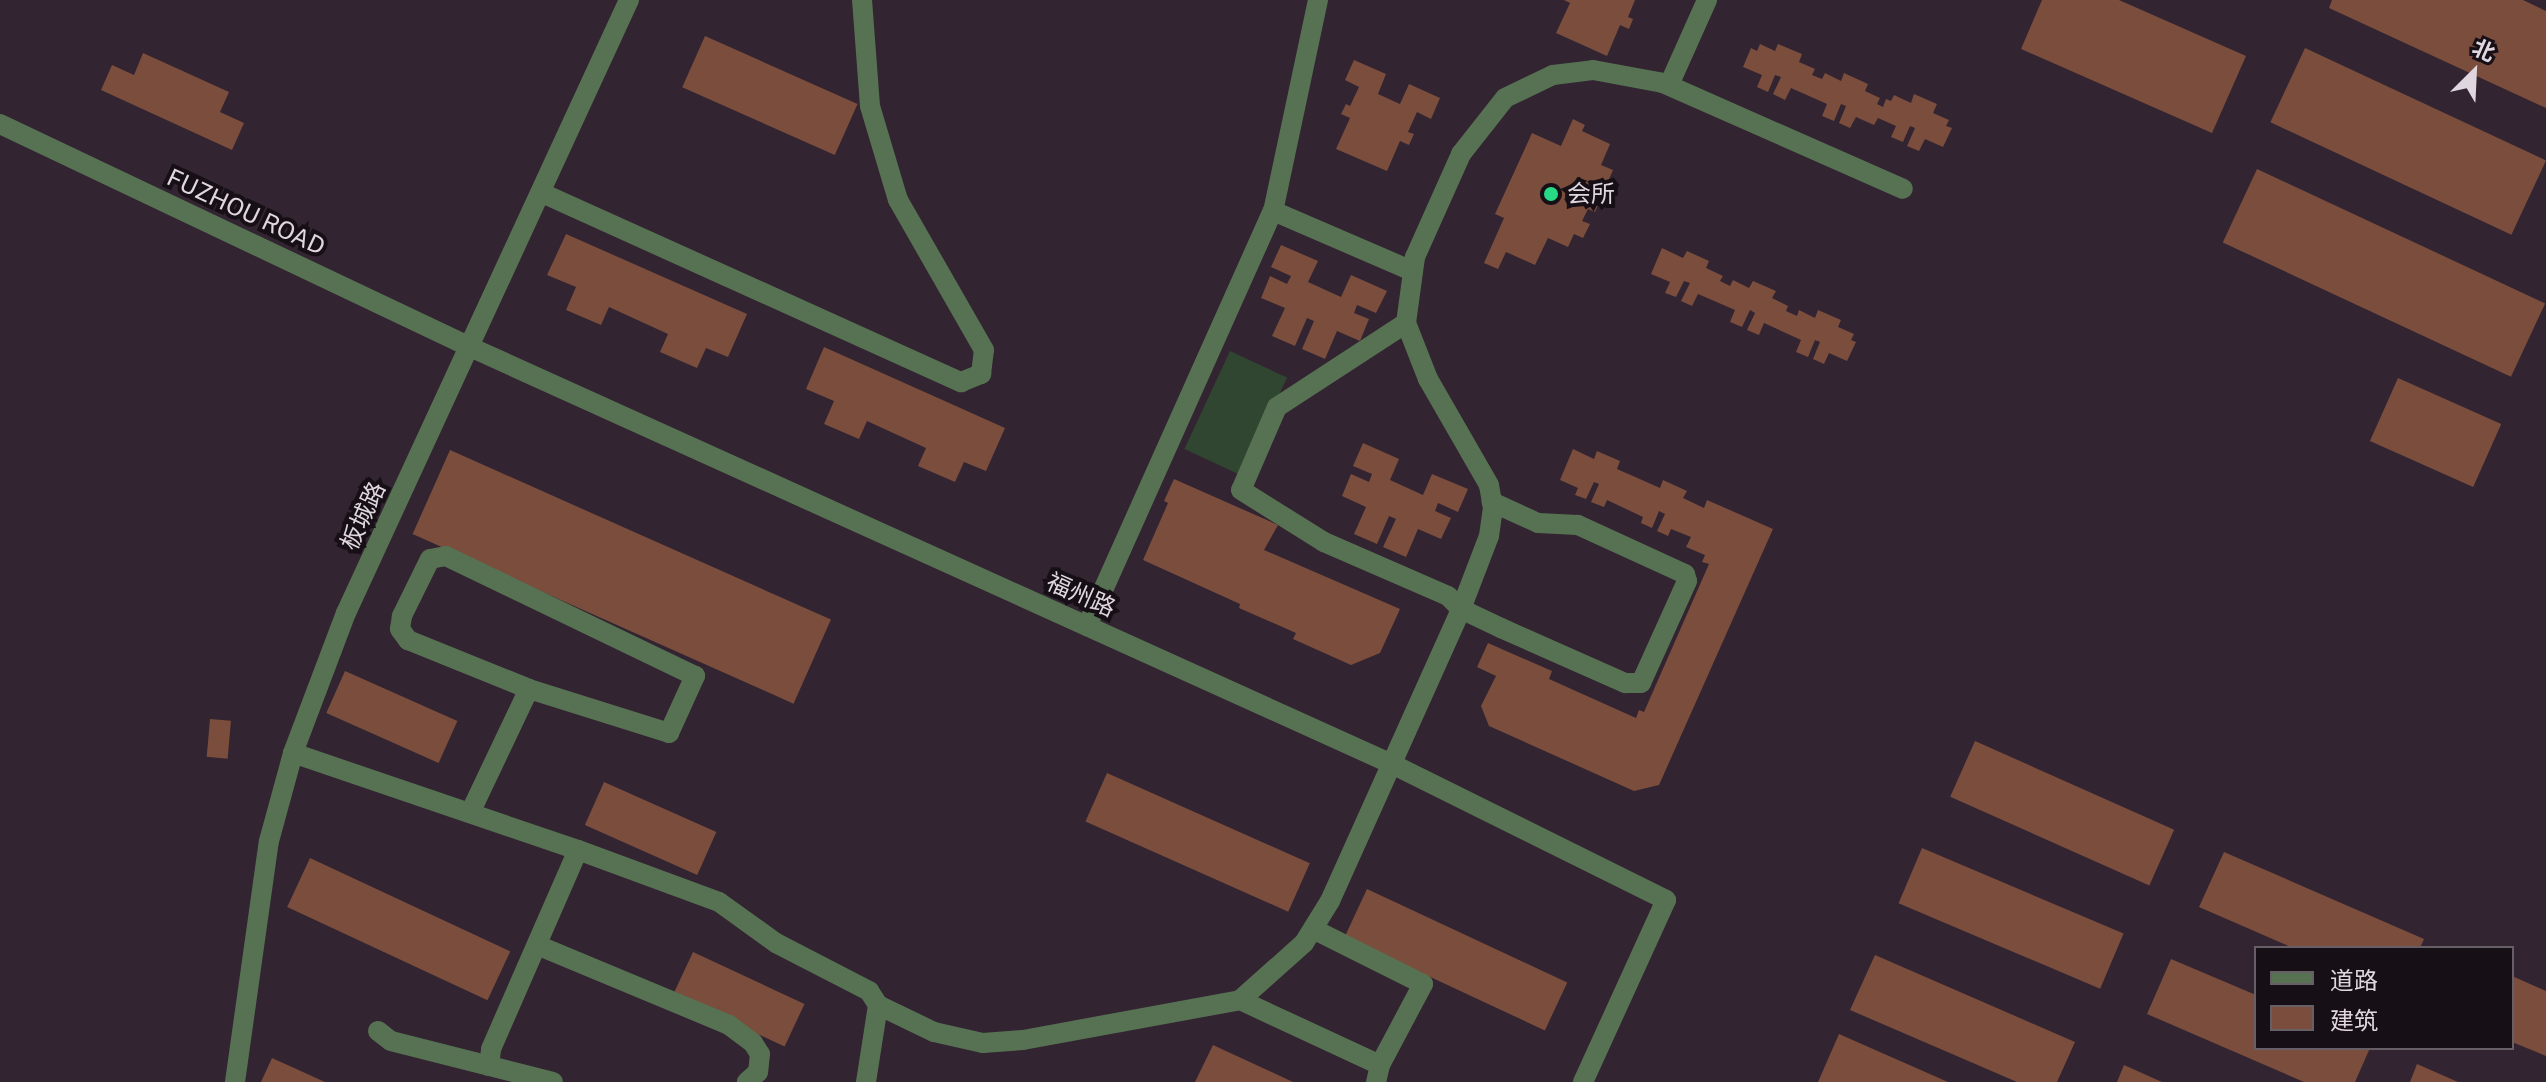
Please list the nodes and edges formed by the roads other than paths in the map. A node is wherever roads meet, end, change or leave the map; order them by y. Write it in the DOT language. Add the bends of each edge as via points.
graph roads {
  1 [pos="629,0"];
  2 [pos="862,0"];
  3 [pos="1318,0"];
  4 [pos="1707,0"];
  5 [pos="1669,85"];
  6 [pos="0,124"];
  7 [pos="1903,189"];
  8 [pos="542,193"];
  9 [pos="1273,211"];
  10 [pos="1412,271"];
  11 [pos="1406,323"];
  12 [pos="470,347"];
  13 [pos="1492,502"];
  14 [pos="1461,609"];
  15 [pos="1087,626"];
  16 [pos="529,689"];
  17 [pos="293,753"];
  18 [pos="1392,764"];
  19 [pos="470,813"];
  20 [pos="578,850"];
  21 [pos="1313,929"];
  22 [pos="537,945"];
  23 [pos="1240,1000"];
  24 [pos="878,1005"];
  25 [pos="378,1031"];
  26 [pos="489,1066"];
  27 [pos="1378,1074"];
  28 [pos="235,1082"];
  29 [pos="553,1082"];
  30 [pos="747,1082"];
  31 [pos="866,1082"];
  32 [pos="1583,1082"];
  1 -- 8 [label="street, 板城路"];
  2 -- 8 [label="street" via="870,106 898,200 984,350 981,374 961,382"];
  3 -- 9 [label="street"];
  4 -- 5 [label="street"];
  5 -- 7 [label="street"];
  5 -- 10 [label="street" via="1593,70 1553,75 1505,98 1461,154"];
  6 -- 12 [label="street, FUZHOU ROAD"];
  8 -- 12 [label="street, 板城路"];
  9 -- 10 [label="street"];
  9 -- 15 [label="street"];
  10 -- 11 [label="street"];
  11 -- 13 [label="street" via="1428,379 1489,485"];
  11 -- 14 [label="street" via="1277,407 1241,490 1324,542 1448,596"];
  12 -- 15 [label="street, 福州路"];
  12 -- 17 [label="street, 板城路" via="346,613"];
  13 -- 14 [label="street" via="1489,536"];
  13 -- 14 [label="street" via="1538,523 1578,525 1678,569 1687,581 1641,683 1635,685"];
  14 -- 18 [label="street"];
  15 -- 18 [label="street, 福州路"];
  16 -- 16 [label="street" via="669,733 695,676 446,556 430,559 402,616 400,629 408,640"];
  16 -- 19 [label="street"];
  17 -- 19 [label="street"];
  17 -- 28 [label="street, 板城路" via="269,841"];
  18 -- 21 [label="street"];
  18 -- 32 [label="street, 福州路" via="1666,900"];
  19 -- 20 [label="street"];
  20 -- 22 [label="street"];
  20 -- 24 [label="street" via="719,902 776,943 869,991"];
  21 -- 23 [label="street"];
  21 -- 27 [label="street" via="1423,984"];
  22 -- 26 [label="street" via="491,1049"];
  22 -- 30 [label="street" via="729,1025 760,1054 758,1072"];
  23 -- 24 [label="street" via="983,1043 934,1032"];
  23 -- 27 [label="street"];
  24 -- 31 [label="street"];
  25 -- 26 [label="street" via="391,1041"];
  26 -- 29 [label="street"];
}
